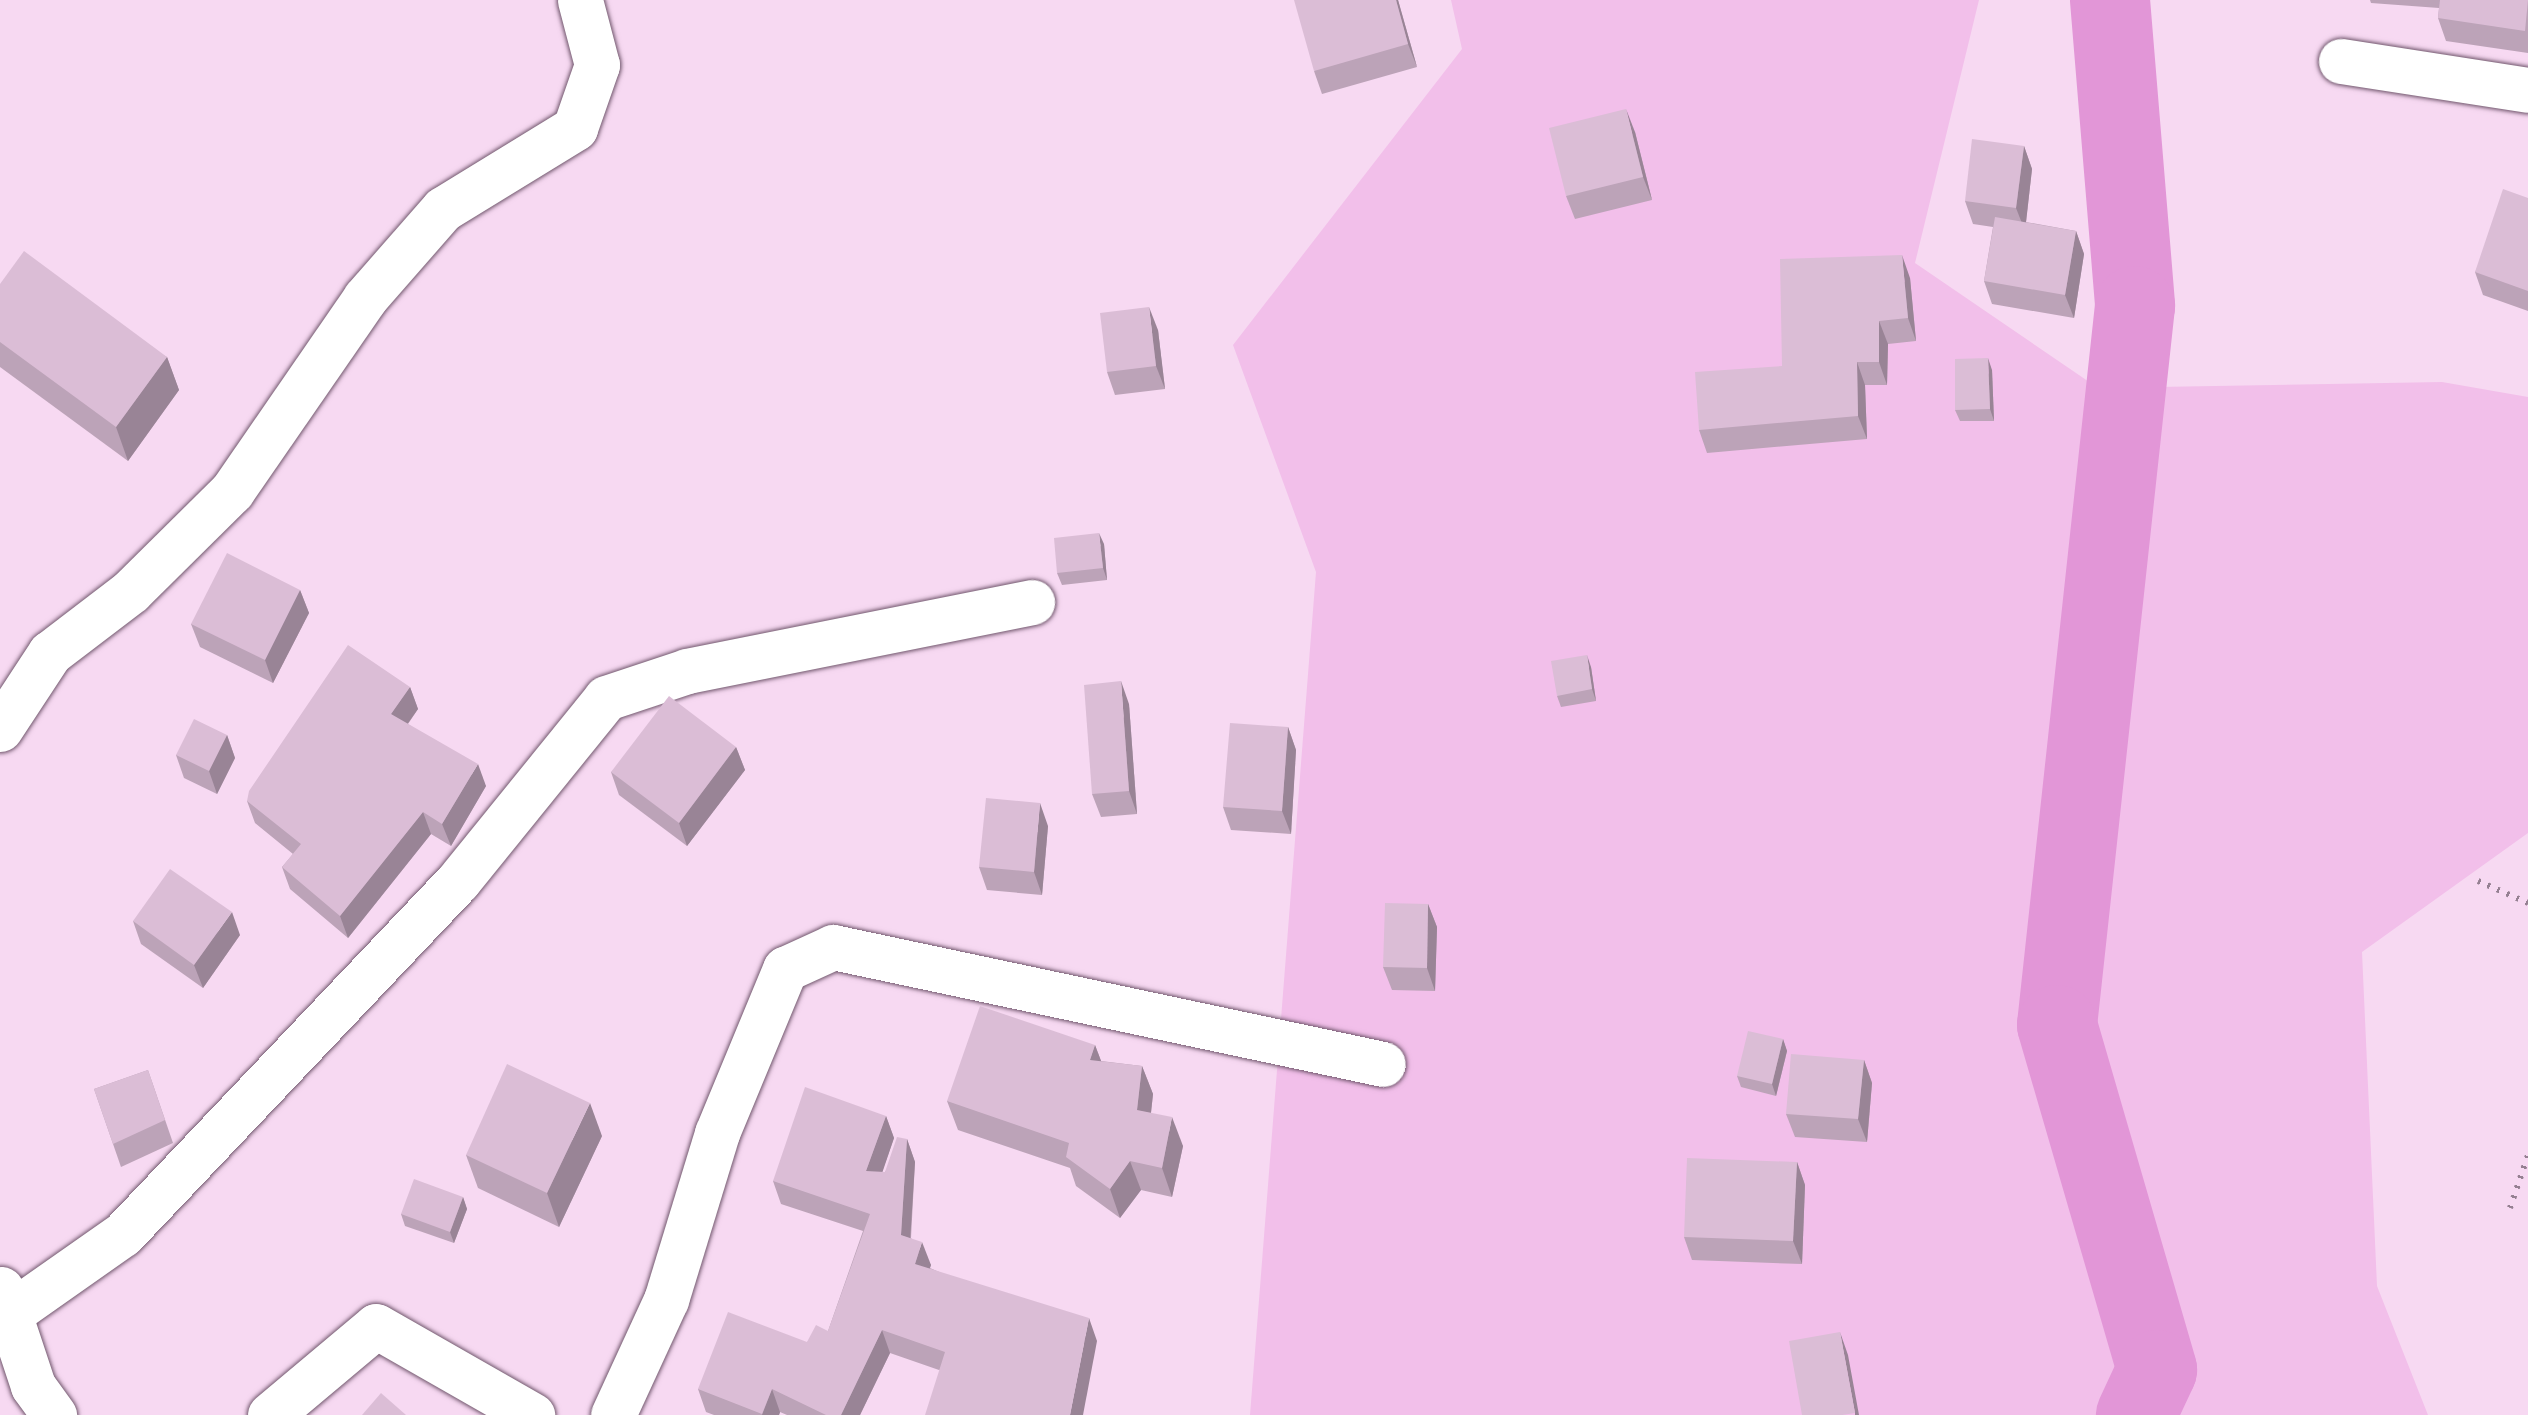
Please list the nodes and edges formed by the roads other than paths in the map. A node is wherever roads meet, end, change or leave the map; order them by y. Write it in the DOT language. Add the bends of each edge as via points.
graph roads {
  1 [pos="580,0"];
  2 [pos="2341,61"];
  3 [pos="2528,90"];
  4 [pos="1032,602"];
  5 [pos="0,728"];
  6 [pos="1383,1064"];
  7 [pos="5,1300"];
  8 [pos="54,1415"];
  9 [pos="270,1415"];
  10 [pos="532,1415"];
  11 [pos="613,1415"];
  1 -- 5 [label="street" via="597,65 575,128 443,208 366,298 232,491 131,592 50,653"];
  2 -- 3 [label="street"];
  4 -- 7 [label="street" via="687,671 606,698 458,881 123,1234"];
  6 -- 11 [label="street" via="833,947 784,969 718,1133 666,1300"];
  7 -- 8 [label="street" via="33,1386"];
  9 -- 10 [label="street" via="376,1326"];
}
